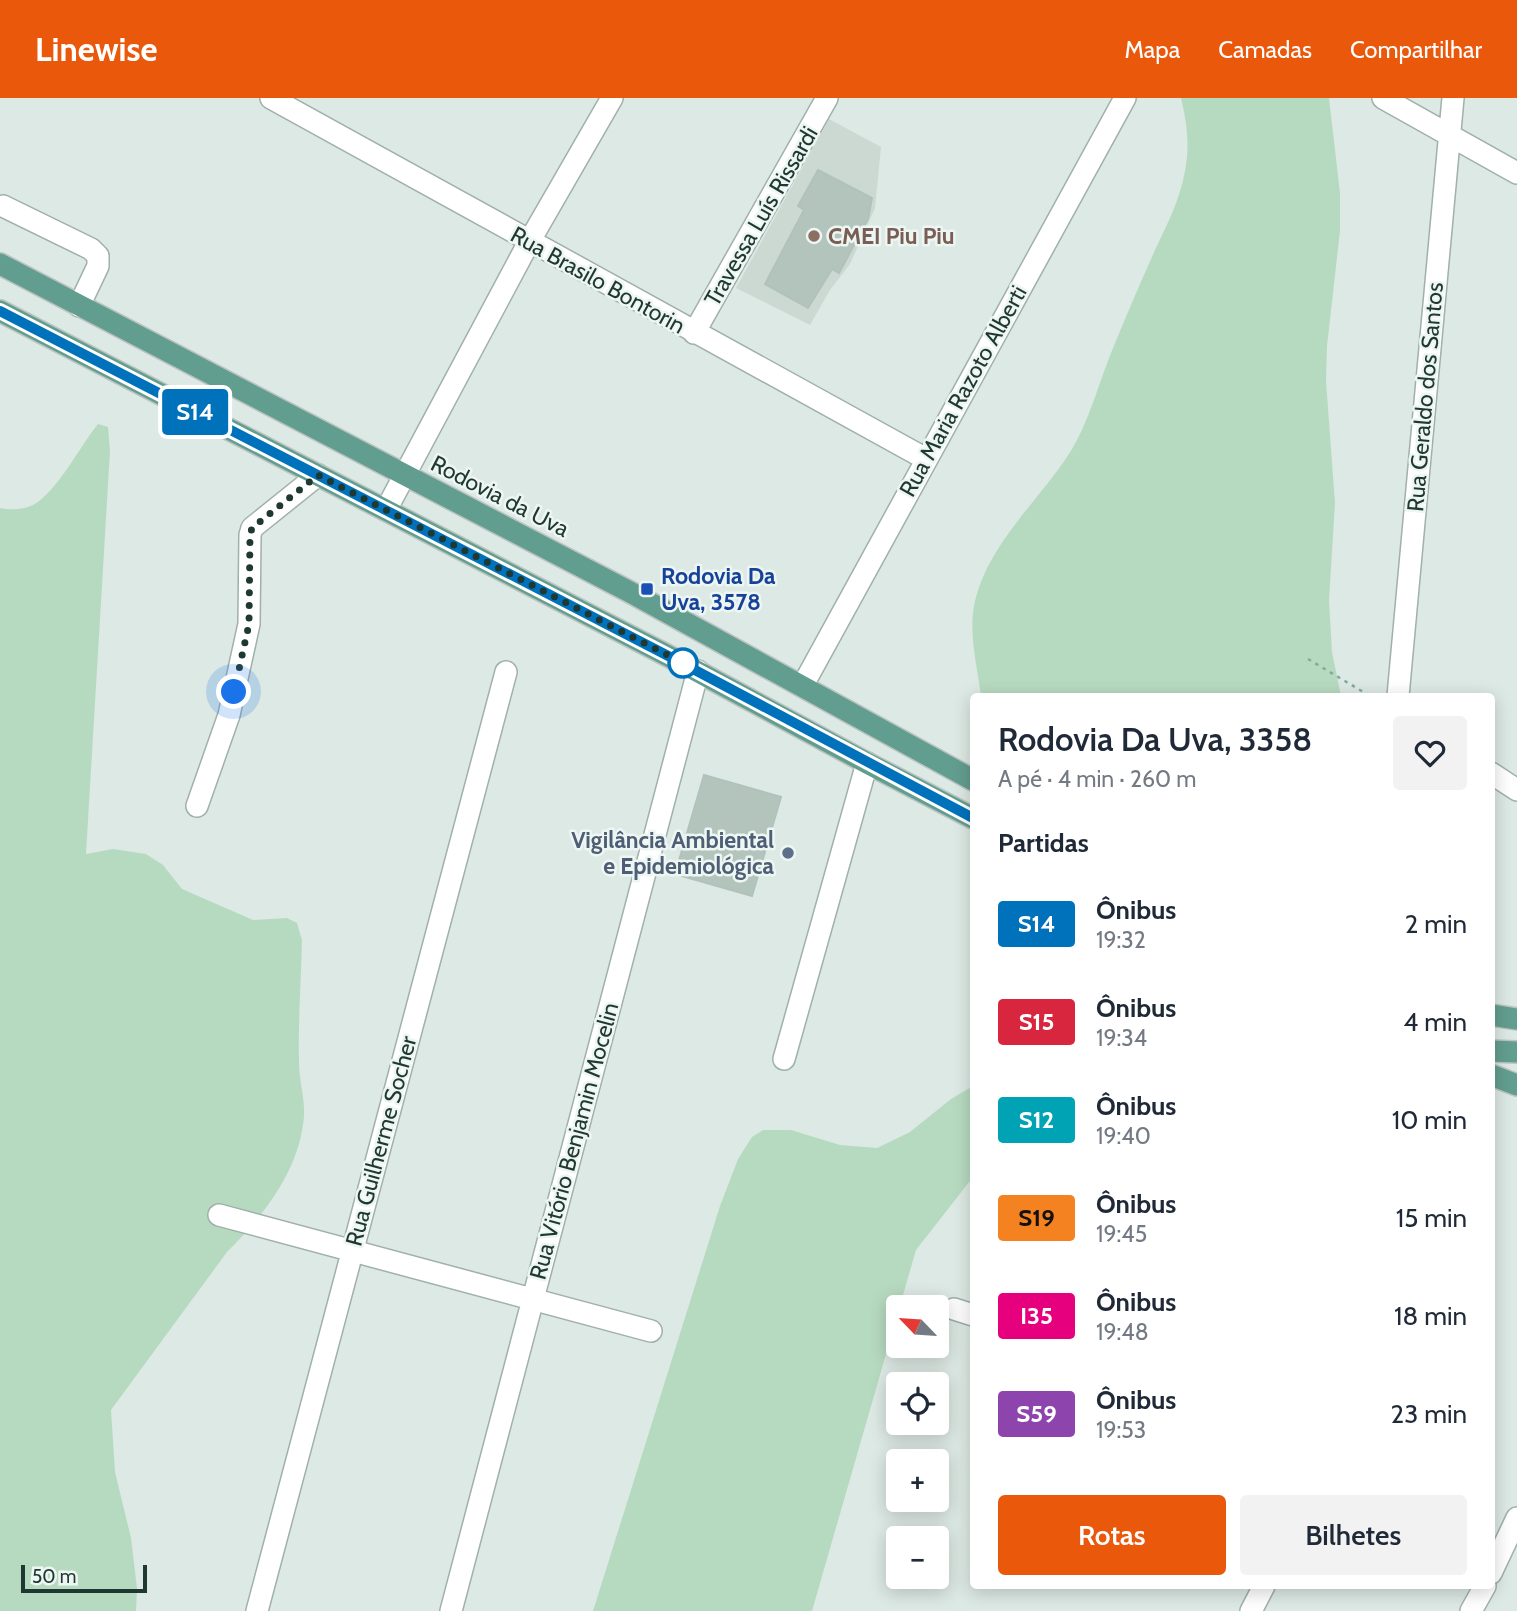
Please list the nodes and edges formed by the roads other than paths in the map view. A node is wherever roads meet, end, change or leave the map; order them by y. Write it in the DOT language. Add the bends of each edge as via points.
graph roads {
  1 [pos="271,98"];
  2 [pos="612,98"];
  3 [pos="827,98"];
  4 [pos="1125,98"];
  5 [pos="1382,98"];
  6 [pos="1453,98"];
  7 [pos="1450,134"];
  8 [pos="1517,173"];
  9 [pos="3,206"];
  10 [pos="529,242"];
  11 [pos="2,271"];
  12 [pos="79,306"];
  13 [pos="0,311"];
  14 [pos="694,333"];
  15 [pos="926,460"];
  16 [pos="318,475"];
  17 [pos="404,476"];
  18 [pos="386,510"];
  19 [pos="698,671"];
  20 [pos="506,672"];
  21 [pos="803,685"];
  22 [pos="1398,693"];
  23 [pos="867,763"];
  24 [pos="1495,776"];
  25 [pos="970,778"];
  26 [pos="1517,790"];
  27 [pos="197,806"];
  28 [pos="970,816"];
  29 [pos="1495,1016"];
  30 [pos="1517,1019"];
  31 [pos="1495,1051"];
  32 [pos="1517,1052"];
  33 [pos="784,1059"];
  34 [pos="1495,1077"];
  35 [pos="1517,1085"];
  36 [pos="219,1215"];
  37 [pos="352,1251"];
  38 [pos="533,1299"];
  39 [pos="651,1331"];
  40 [pos="1506,1530"];
  41 [pos="1495,1562"];
  42 [pos="1262,1589"];
  43 [pos="1483,1589"];
  44 [pos="257,1611"];
  45 [pos="451,1611"];
  46 [pos="1251,1611"];
  47 [pos="1471,1611"];
  1 -- 10 [label="street, Rua Brasilo Bontorin"];
  2 -- 10 [label="street"];
  3 -- 14 [label="street, Travessa Luís Rissardi"];
  4 -- 15 [label="street, Rua Maria Razoto Alberti"];
  5 -- 7 [label="street"];
  6 -- 7 [label="street, Rua Geraldo dos Santos"];
  7 -- 8 [label="street"];
  7 -- 22 [label="street, Rua Geraldo dos Santos"];
  9 -- 12 [label="street" via="98,256 98,266"];
  10 -- 14 [label="street, Rua Brasilo Bontorin"];
  10 -- 17 [label="street"];
  11 -- 12 [label="main road, Rodovia da Uva"];
  12 -- 17 [label="main road, Rodovia da Uva"];
  13 -- 16 [label="main road"];
  14 -- 15 [label="street, Rua Brasilo Bontorin"];
  15 -- 21 [label="street, Rua Maria Razoto Alberti"];
  16 -- 18 [label="main road"];
  16 -- 27 [label="street" via="252,528 249,624 229,715"];
  17 -- 18 [label="street"];
  17 -- 21 [label="main road, Rodovia da Uva"];
  18 -- 19 [label="main road"];
  19 -- 23 [label="main road"];
  19 -- 38 [label="street, Rua Vitório Benjamin Mocelin"];
  20 -- 37 [label="street, Rua Guilherme Socher"];
  21 -- 25 [label="main road, Rodovia da Uva"];
  23 -- 28 [label="main road"];
  23 -- 33 [label="street"];
  24 -- 26 [label="street"];
  29 -- 30 [label="main road"];
  31 -- 32 [label="main road"];
  34 -- 35 [label="main road"];
  36 -- 37 [label="street"];
  37 -- 38 [label="street"];
  37 -- 44 [label="street, Rua Guilherme Socher"];
  38 -- 39 [label="street"];
  38 -- 45 [label="street, Rua Vitório Benjamin Mocelin"];
  40 -- 41 [label="street"];
  42 -- 46 [label="street"];
  43 -- 47 [label="street"];
}
